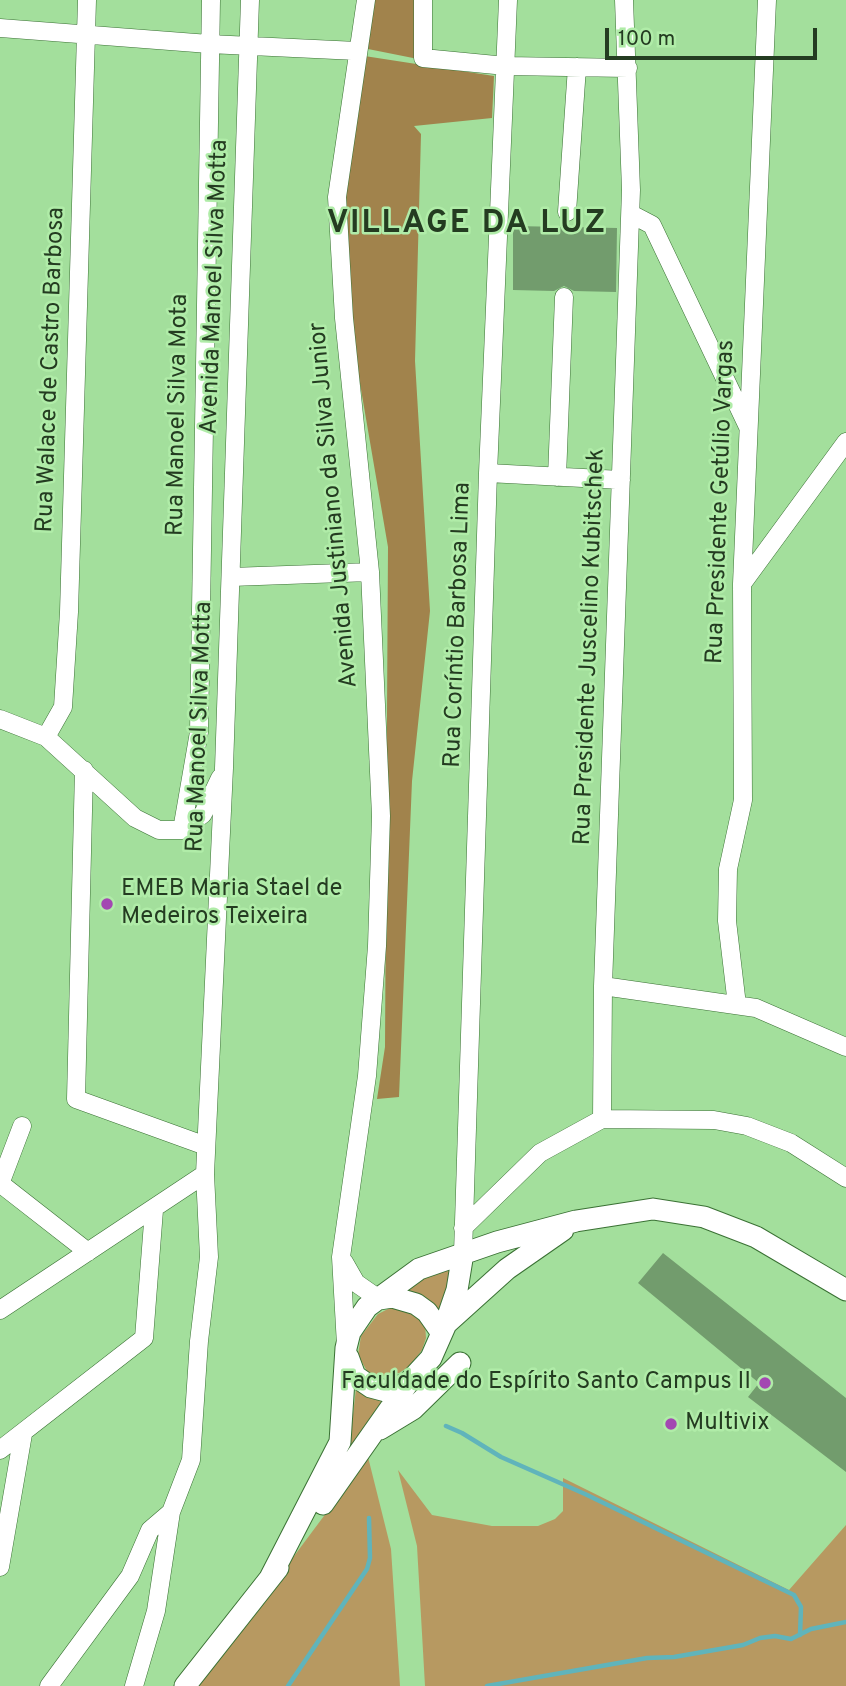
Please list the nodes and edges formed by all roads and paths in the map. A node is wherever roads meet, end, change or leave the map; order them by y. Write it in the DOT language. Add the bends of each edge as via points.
graph roads {
  1 [pos="87,0"];
  2 [pos="211,0"];
  3 [pos="250,0"];
  4 [pos="366,0"];
  5 [pos="423,0"];
  6 [pos="508,0"];
  7 [pos="624,0"];
  8 [pos="767,0"];
  9 [pos="0,28"];
  10 [pos="86,35"];
  11 [pos="209,44"];
  12 [pos="248,46"];
  13 [pos="356,51"];
  14 [pos="506,66"];
  15 [pos="577,67"];
  16 [pos="628,68"];
  17 [pos="567,212"];
  18 [pos="631,214"];
  19 [pos="564,296"];
  20 [pos="749,430"];
  21 [pos="846,442"];
  22 [pos="488,473"];
  23 [pos="557,477"];
  24 [pos="621,480"];
  25 [pos="370,572"];
  26 [pos="231,577"];
  27 [pos="742,584"];
  28 [pos="0,719"];
  29 [pos="46,737"];
  30 [pos="224,768"];
  31 [pos="84,770"];
  32 [pos="182,830"];
  33 [pos="603,986"];
  34 [pos="737,1004"];
  35 [pos="846,1047"];
  36 [pos="602,1119"];
  37 [pos="22,1126"];
  38 [pos="206,1146"];
  39 [pos="205,1174"];
  40 [pos="846,1178"];
  41 [pos="0,1184"];
  42 [pos="155,1210"];
  43 [pos="576,1221"];
  44 [pos="463,1228"];
  45 [pos="88,1252"];
  46 [pos="463,1253"];
  47 [pos="341,1257"];
  48 [pos="846,1290"];
  49 [pos="379,1299"];
  50 [pos="0,1310"];
  51 [pos="443,1328"];
  52 [pos="346,1348"];
  53 [pos="460,1363"];
  54 [pos="408,1383"];
  55 [pos="23,1434"];
  56 [pos="372,1434"];
  57 [pos="0,1450"];
  58 [pos="171,1512"];
  59 [pos="0,1567"];
  60 [pos="270,1578"];
  61 [pos="49,1686"];
  62 [pos="134,1686"];
  63 [pos="185,1686"];
  1 -- 10 [label="street, Rua Walace de Castro Barbosa"];
  2 -- 11 [label="street, Rua Manoel Silva Mota"];
  3 -- 12 [label="street, Avenida Manoel Silva Motta"];
  4 -- 13 [label="street, Avenida Justiniano da Silva Junior"];
  5 -- 14 [label="street" via="423,58"];
  6 -- 14 [label="street, Rua Coríntio Barbosa Lima"];
  7 -- 16 [label="street, Rua Presidente Juscelino Kubitschek"];
  8 -- 20 [label="street, Rua Presidente Getúlio Vargas"];
  9 -- 10 [label="street"];
  10 -- 11 [label="street"];
  10 -- 29 [label="street, Rua Walace de Castro Barbosa" via="69,611 63,708"];
  11 -- 12 [label="street"];
  11 -- 32 [label="street, Rua Manoel Silva Mota" via="199,732"];
  12 -- 13 [label="street"];
  12 -- 26 [label="street, Avenida Manoel Silva Motta"];
  13 -- 25 [label="street, Avenida Justiniano da Silva Junior" via="337,197 344,318"];
  14 -- 15 [label="street"];
  14 -- 22 [label="street, Rua Coríntio Barbosa Lima"];
  15 -- 16 [label="street"];
  15 -- 17 [label="street"];
  16 -- 18 [label="street, Rua Presidente Juscelino Kubitschek"];
  18 -- 20 [label="street" via="652,225"];
  18 -- 24 [label="street, Rua Presidente Juscelino Kubitschek"];
  19 -- 23 [label="street"];
  20 -- 27 [label="street, Rua Presidente Getúlio Vargas"];
  21 -- 27 [label="street"];
  22 -- 23 [label="street"];
  22 -- 44 [label="street, Rua Coríntio Barbosa Lima"];
  23 -- 24 [label="street"];
  24 -- 33 [label="street, Rua Presidente Juscelino Kubitschek"];
  25 -- 26 [label="street"];
  25 -- 47 [label="street, Avenida Justiniano da Silva Junior" via="381,816 377,946 367,1076"];
  26 -- 30 [label="street, Rua Manoel Silva Motta"];
  27 -- 34 [label="street, Rua Presidente Getúlio Vargas" via="743,800 728,869 727,921"];
  28 -- 29 [label="street"];
  29 -- 31 [label="street"];
  30 -- 32 [label="street" via="203,814"];
  30 -- 38 [label="street, Rua Manoel Silva Motta"];
  31 -- 32 [label="street" via="135,818 159,830"];
  31 -- 38 [label="street" via="76,1099"];
  33 -- 34 [label="street"];
  33 -- 36 [label="street, Rua Presidente Juscelino Kubitschek"];
  34 -- 35 [label="street"];
  36 -- 40 [label="street" via="747,1126 791,1143"];
  36 -- 44 [label="street" via="540,1153"];
  37 -- 41 [label="street"];
  38 -- 39 [label="street, Rua Manoel Silva Motta"];
  39 -- 42 [label="street"];
  39 -- 58 [label="street, Rua Manoel Silva Motta" via="209,1257 191,1460"];
  41 -- 45 [label="street"];
  42 -- 45 [label="street"];
  42 -- 55 [label="street" via="144,1338"];
  43 -- 46 [label="main road"];
  43 -- 48 [label="main road" via="653,1209 704,1217 756,1237"];
  43 -- 51 [label="main road" via="507,1269"];
  44 -- 46 [label="street, Rua Coríntio Barbosa Lima"];
  45 -- 50 [label="street"];
  46 -- 49 [label="main road" via="419,1269"];
  46 -- 51 [label="main road" via="457,1290"];
  47 -- 49 [label="street" via="356,1283"];
  47 -- 52 [label="street, Avenida Justiniano da Silva Junior"];
  49 -- 51 [label="main road" via="391,1297 416,1304"];
  49 -- 52 [label="main road" via="358,1318"];
  51 -- 54 [label="main road" via="431,1358"];
  52 -- 54 [label="main road" via="355,1376 371,1387 386,1391"];
  52 -- 60 [label="main road" via="340,1442"];
  53 -- 56 [label="main road" via="413,1409"];
  54 -- 56 [label="main road"];
  55 -- 57 [label="street"];
  55 -- 59 [label="street"];
  56 -- 60 [label="main road"];
  58 -- 61 [label="street" via="150,1530 130,1576"];
  58 -- 62 [label="street" via="156,1611"];
  60 -- 63 [label="main road"];
}
